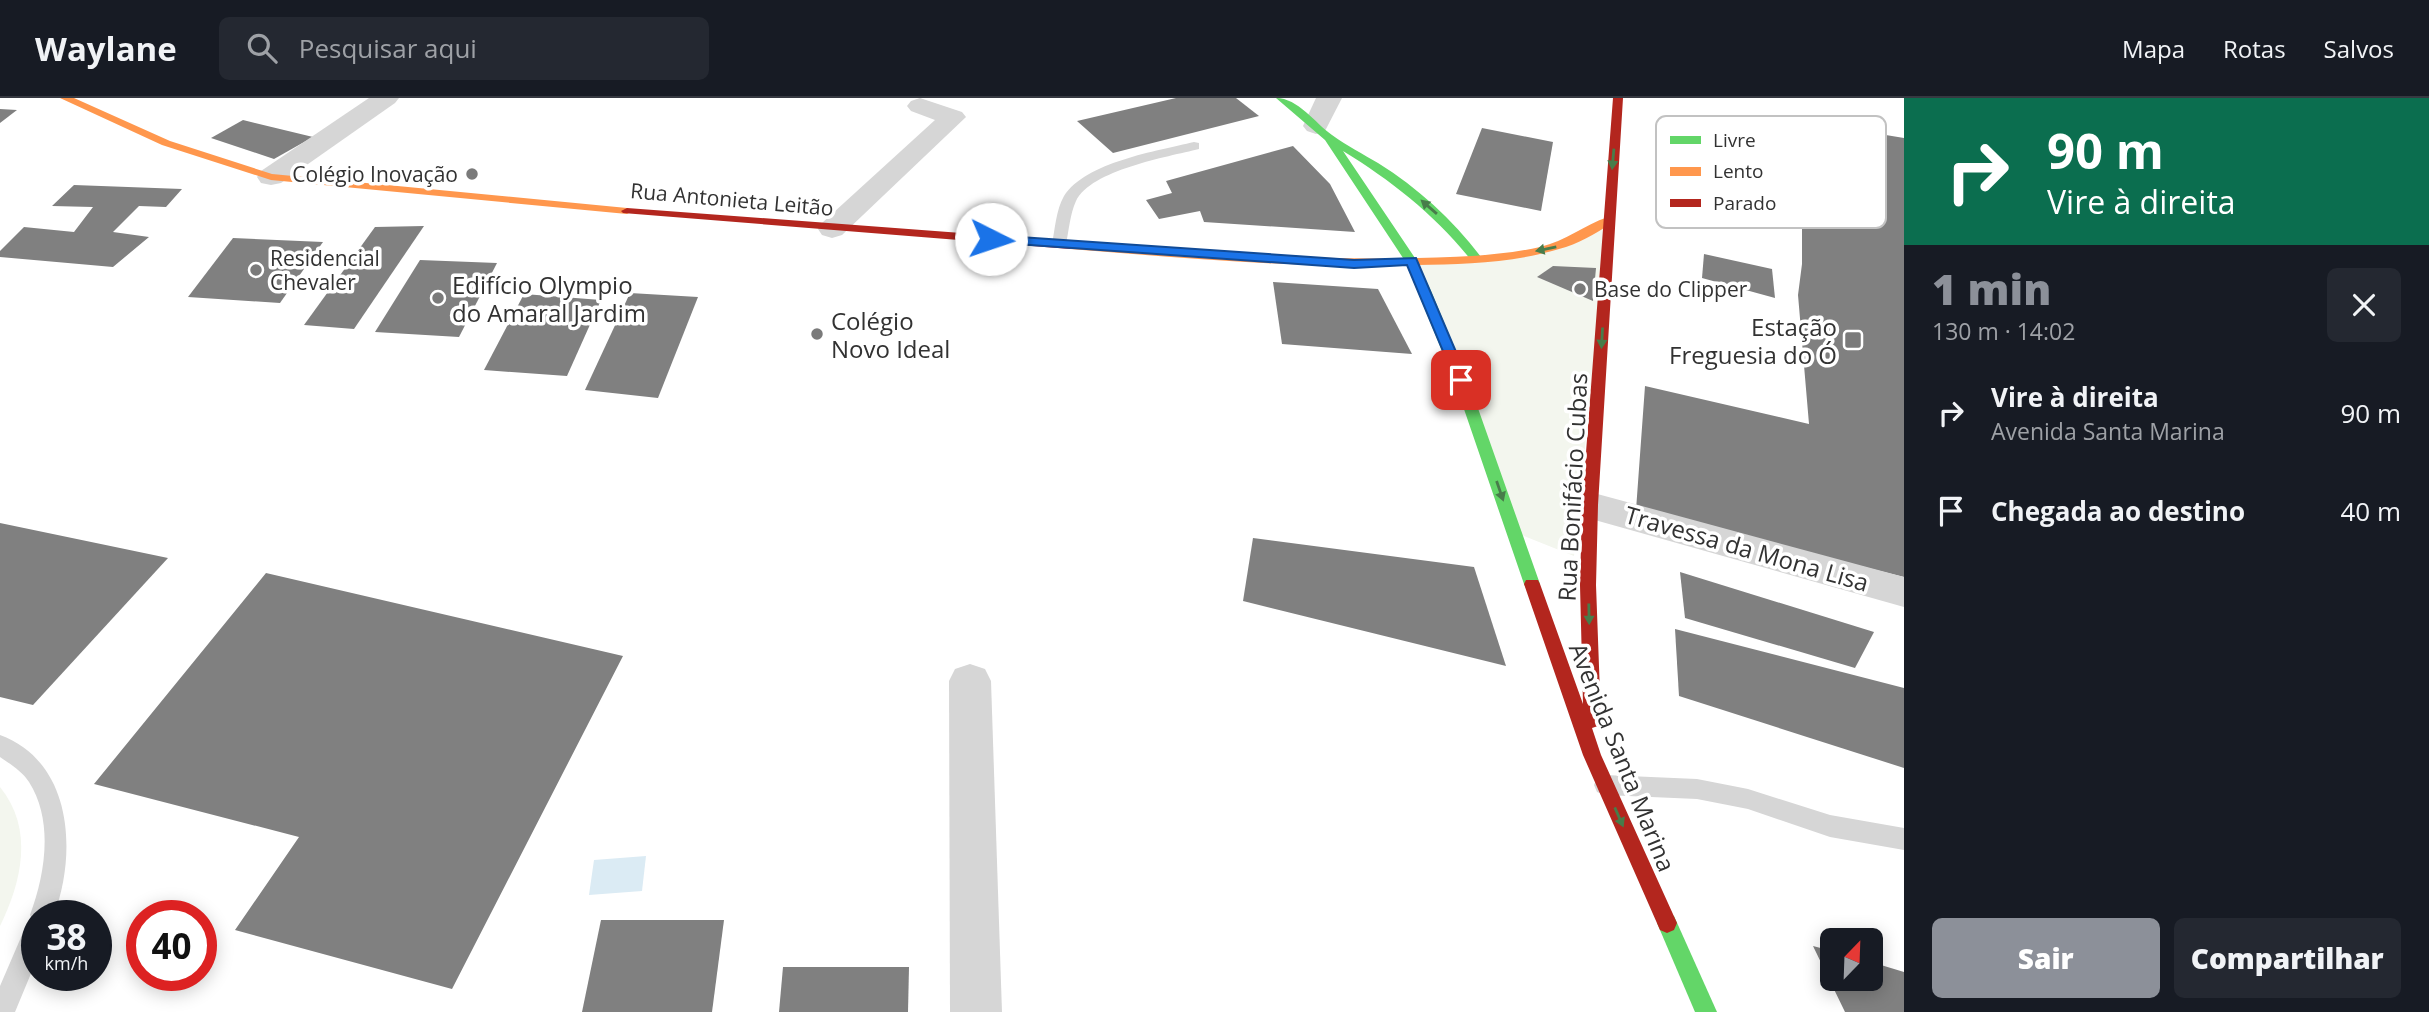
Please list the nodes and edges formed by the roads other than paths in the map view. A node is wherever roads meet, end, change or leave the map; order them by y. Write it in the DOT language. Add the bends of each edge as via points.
graph roads {
  1 [pos="65,98"];
  2 [pos="386,98"];
  3 [pos="1281,98"];
  4 [pos="1329,98"];
  5 [pos="1618,98"];
  6 [pos="920,106"];
  7 [pos="1323,132"];
  8 [pos="1194,146"];
  9 [pos="271,177"];
  10 [pos="1608,221"];
  11 [pos="831,229"];
  12 [pos="1059,244"];
  13 [pos="1475,257"];
  14 [pos="1411,261"];
  15 [pos="1590,505"];
  16 [pos="1904,592"];
  17 [pos="970,681"];
  18 [pos="0,744"];
  19 [pos="1592,755"];
  20 [pos="1605,785"];
  21 [pos="1904,839"];
  22 [pos="48,900"];
  23 [pos="21,967"];
  24 [pos="2,1012"];
  25 [pos="976,1012"];
  26 [pos="1706,1012"];
  1 -- 9 [label="street, Rua Antonieta Leitão" via="163,144 216,164"];
  2 -- 9 [label="street"];
  3 -- 7 [label="street, Avenida Santa Marina"];
  4 -- 7 [label="street"];
  5 -- 10 [label="street, Rua Bonifácio Cubas, one-way"];
  6 -- 11 [label="street" via="953,117"];
  13 -- 7 [label="street, Avenida Santa Marina, one-way" via="1449,225 1416,196"];
  7 -- 14 [label="street, Avenida Santa Marina"];
  8 -- 12 [label="lane" via="1086,182 1072,195"];
  9 -- 11 [label="street, Rua Antonieta Leitão"];
  10 -- 13 [label="street, one-way" via="1585,237 1558,247"];
  10 -- 15 [label="street, Rua Bonifácio Cubas, one-way"];
  11 -- 12 [label="street, Rua Antonieta Leitão"];
  12 -- 14 [label="street, Rua Antonieta Leitão" via="1354,264"];
  13 -- 14 [label="street"];
  14 -- 19 [label="street, Avenida Santa Marina, one-way" via="1461,380"];
  15 -- 16 [label="street, Travessa da Mona Lisa"];
  15 -- 19 [label="street, Rua Bonifácio Cubas, one-way"];
  17 -- 25 [label="street"];
  18 -- 22 [label="lane" via="37,774 53,815 57,850"];
  19 -- 20 [label="street, Avenida Santa Marina"];
  20 -- 21 [label="lane" via="1698,789 1748,799 1830,826"];
  20 -- 26 [label="street, Avenida Santa Marina, one-way"];
  23 -- 24 [label="lane"];
}
